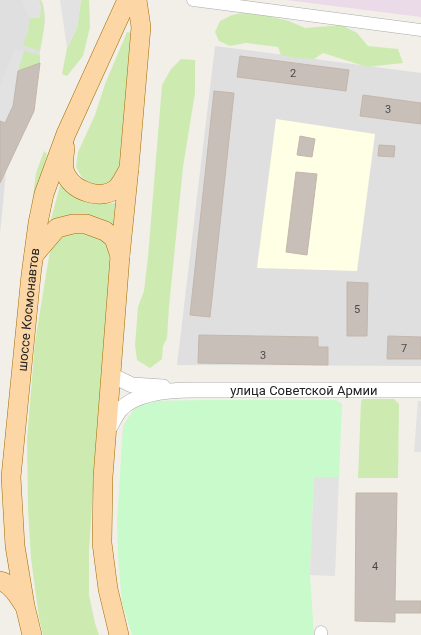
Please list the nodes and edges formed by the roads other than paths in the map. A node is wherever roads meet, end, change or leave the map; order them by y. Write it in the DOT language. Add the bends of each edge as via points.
graph roads {
  1 [pos="127,0"];
  2 [pos="137,0"];
  3 [pos="152,0"];
  4 [pos="193,0"];
  5 [pos="119,9"];
  6 [pos="141,27"];
  7 [pos="421,30"];
  8 [pos="66,134"];
  9 [pos="129,168"];
  10 [pos="34,256"];
  11 [pos="120,256"];
  12 [pos="111,375"];
  13 [pos="186,390"];
  14 [pos="421,390"];
  15 [pos="106,433"];
  16 [pos="11,477"];
  17 [pos="0,525"];
  18 [pos="0,581"];
  19 [pos="25,606"];
  20 [pos="32,635"];
  21 [pos="119,635"];
  1 -- 5 [label="main road, шоссе Космонавтов"];
  2 -- 6 [label="main road"];
  3 -- 6 [label="main road"];
  4 -- 7 [label="street"];
  5 -- 8 [label="main road, шоссе Космонавтов"];
  6 -- 9 [label="main road"];
  8 -- 9 [label="main road" via="65,174 83,191 110,193 118,187"];
  8 -- 10 [label="main road, шоссе Космонавтов" via="44,194"];
  9 -- 11 [label="main road"];
  10 -- 11 [label="main road" via="57,228 86,224 105,231 114,238"];
  10 -- 16 [label="main road, шоссе Космонавтов"];
  11 -- 12 [label="main road"];
  12 -- 13 [label="street, улица Советской Армии" via="132,385"];
  12 -- 15 [label="main road"];
  13 -- 14 [label="street, улица Советской Армии"];
  13 -- 15 [label="street, улица Советской Армии" via="159,392 134,399 121,409"];
  15 -- 21 [label="main road" via="102,543 108,589"];
  16 -- 17 [label="main road"];
  16 -- 19 [label="main road, шоссе Космонавтов" via="15,546"];
  18 -- 19 [label="main road" via="13,589"];
  19 -- 20 [label="main road, шоссе Космонавтов"];
}
